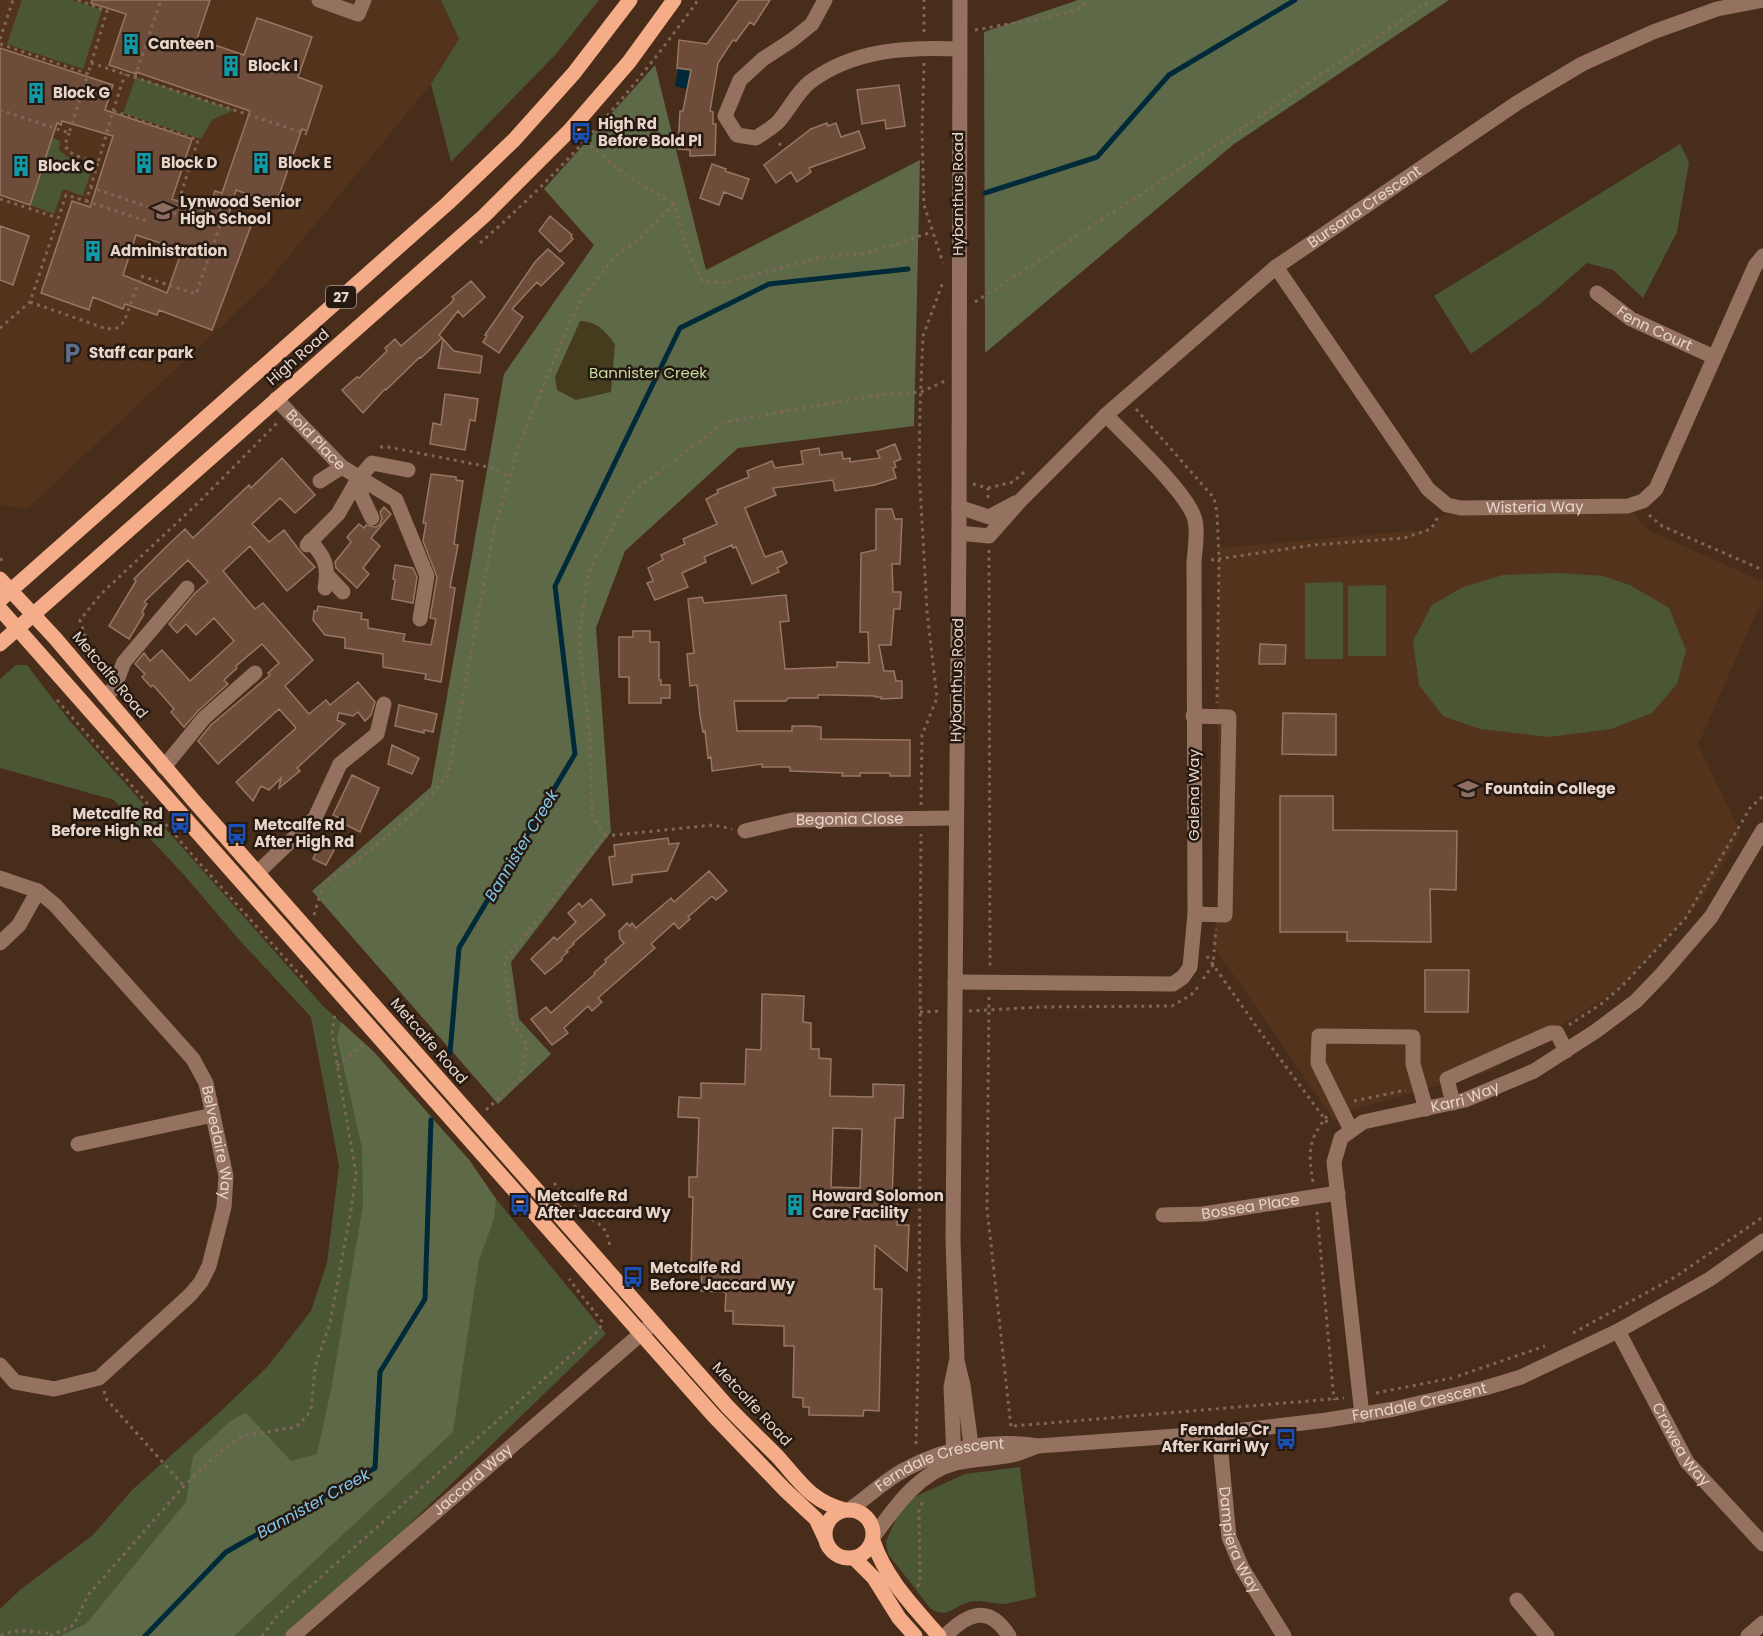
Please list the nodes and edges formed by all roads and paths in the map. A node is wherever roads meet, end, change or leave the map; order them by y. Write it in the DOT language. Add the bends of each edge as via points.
graph roads {
  1 [pos="13,0"];
  2 [pos="78,0"];
  3 [pos="161,0"];
  4 [pos="319,0"];
  5 [pos="364,0"];
  6 [pos="630,0"];
  7 [pos="675,0"];
  8 [pos="825,0"];
  9 [pos="924,0"];
  10 [pos="960,0"];
  11 [pos="1091,0"];
  12 [pos="1431,0"];
  13 [pos="1762,0"];
  14 [pos="960,30"];
  15 [pos="0,39"];
  16 [pos="0,44"];
  17 [pos="924,48"];
  18 [pos="960,49"];
  19 [pos="91,63"];
  20 [pos="88,74"];
  21 [pos="125,74"];
  22 [pos="135,77"];
  23 [pos="0,110"];
  24 [pos="113,111"];
  25 [pos="571,129"];
  26 [pos="69,133"];
  27 [pos="307,134"];
  28 [pos="98,164"];
  29 [pos="90,187"];
  30 [pos="180,195"];
  31 [pos="0,199"];
  32 [pos="86,201"];
  33 [pos="674,204"];
  34 [pos="58,218"];
  35 [pos="146,221"];
  36 [pos="932,232"];
  37 [pos="1763,256"];
  38 [pos="1276,267"];
  39 [pos="1597,293"];
  40 [pos="30,302"];
  41 [pos="958,315"];
  42 [pos="0,328"];
  43 [pos="1714,357"];
  44 [pos="958,375"];
  45 [pos="921,392"];
  46 [pos="276,399"];
  47 [pos="1106,415"];
  48 [pos="371,448"];
  49 [pos="342,467"];
  50 [pos="408,470"];
  51 [pos="966,477"];
  52 [pos="510,478"];
  53 [pos="358,479"];
  54 [pos="320,482"];
  55 [pos="1020,501"];
  56 [pos="1643,501"];
  57 [pos="1447,505"];
  58 [pos="959,507"];
  59 [pos="989,517"];
  60 [pos="372,518"];
  61 [pos="959,533"];
  62 [pos="989,536"];
  63 [pos="0,559"];
  64 [pos="7,562"];
  65 [pos="1194,562"];
  66 [pos="1763,570"];
  67 [pos="0,579"];
  68 [pos="187,588"];
  69 [pos="343,592"];
  70 [pos="5,595"];
  71 [pos="0,609"];
  72 [pos="33,614"];
  73 [pos="420,619"];
  74 [pos="17,629"];
  75 [pos="0,644"];
  76 [pos="255,673"];
  77 [pos="52,693"];
  78 [pos="105,697"];
  79 [pos="384,704"];
  80 [pos="1194,716"];
  81 [pos="164,767"];
  82 [pos="1763,796"];
  83 [pos="921,807"];
  84 [pos="955,818"];
  85 [pos="1763,830"];
  86 [pos="746,831"];
  87 [pos="921,831"];
  88 [pos="605,836"];
  89 [pos="257,873"];
  90 [pos="0,878"];
  91 [pos="38,891"];
  92 [pos="1195,914"];
  93 [pos="314,916"];
  94 [pos="0,943"];
  95 [pos="955,982"];
  96 [pos="990,983"];
  97 [pos="312,988"];
  98 [pos="988,1010"];
  99 [pos="955,1011"];
  100 [pos="920,1012"];
  101 [pos="335,1013"];
  102 [pos="1557,1033"];
  103 [pos="367,1041"];
  104 [pos="1566,1051"];
  105 [pos="337,1066"];
  106 [pos="1453,1103"];
  107 [pos="1426,1109"];
  108 [pos="486,1110"];
  109 [pos="213,1115"];
  110 [pos="1346,1134"];
  111 [pos="78,1144"];
  112 [pos="1338,1193"];
  113 [pos="1315,1196"];
  114 [pos="1162,1215"];
  115 [pos="1763,1217"];
  116 [pos="1763,1240"];
  117 [pos="564,1273"];
  118 [pos="653,1322"];
  119 [pos="1618,1331"];
  120 [pos="640,1334"];
  121 [pos="1565,1337"];
  122 [pos="1555,1343"];
  123 [pos="957,1360"];
  124 [pos="0,1365"];
  125 [pos="99,1378"];
  126 [pos="1374,1393"];
  127 [pos="1344,1398"];
  128 [pos="1334,1400"];
  129 [pos="1362,1414"];
  130 [pos="1011,1427"];
  131 [pos="1002,1428"];
  132 [pos="1219,1433"];
  133 [pos="916,1444"];
  134 [pos="972,1454"];
  135 [pos="954,1456"];
  136 [pos="184,1486"];
  137 [pos="924,1500"];
  138 [pos="847,1510"];
  139 [pos="825,1538"];
  140 [pos="873,1539"];
  141 [pos="1763,1544"];
  142 [pos="854,1558"];
  143 [pos="918,1587"];
  144 [pos="1517,1600"];
  145 [pos="1763,1623"];
  146 [pos="51,1635"];
  147 [pos="1,1636"];
  148 [pos="262,1636"];
  149 [pos="293,1636"];
  150 [pos="915,1636"];
  151 [pos="939,1636"];
  152 [pos="945,1636"];
  153 [pos="1010,1636"];
  154 [pos="1284,1636"];
  155 [pos="1547,1636"];
  156 [pos="1748,1636"];
  1 -- 15 [label="path"];
  2 -- 19 [label="path" via="107,11"];
  3 -- 22 [label="path"];
  4 -- 5 [label="street" via="358,14"];
  6 -- 70 [label="main road, High Road / 27" via="573,73 489,164"];
  7 -- 25 [label="main road, High Road / 27" via="629,62"];
  8 -- 17 [label="street" via="812,24 740,80 725,116 737,135 756,138 777,123 809,83 855,58"];
  9 -- 17 [label="path"];
  10 -- 14 [label="street, Hybanthus Road"];
  11 -- 14 [label="path" via="1075,11 1059,15"];
  12 -- 41 [label="path"];
  13 -- 38 [label="street, Bursaria Crescent" via="1717,9 1582,64 1517,103"];
  14 -- 18 [label="street, Hybanthus Road"];
  16 -- 20 [label="path"];
  17 -- 18 [label="street"];
  17 -- 36 [label="path" via="924,205"];
  18 -- 41 [label="street, Hybanthus Road"];
  19 -- 20 [label="path"];
  19 -- 21 [label="path"];
  20 -- 26 [label="path"];
  21 -- 22 [label="path"];
  21 -- 24 [label="path"];
  22 -- 27 [label="path"];
  23 -- 26 [label="path"];
  24 -- 28 [label="path"];
  24 -- 30 [label="path" via="198,140"];
  25 -- 33 [label="path" via="626,175"];
  25 -- 46 [label="main road, High Road / 27" via="484,216"];
  26 -- 28 [label="path" via="65,145 68,151"];
  28 -- 29 [label="path"];
  29 -- 30 [label="path" via="174,216"];
  29 -- 32 [label="path"];
  30 -- 40 [label="path" via="225,211 196,294 141,276 124,322 107,329"];
  31 -- 34 [label="path"];
  32 -- 34 [label="path" via="66,195"];
  32 -- 35 [label="path"];
  33 -- 36 [label="path" via="686,246 703,282 725,283 822,257 868,253"];
  33 -- 52 [label="path" via="616,256 583,296 519,446"];
  34 -- 40 [label="path"];
  36 -- 45 [label="path" via="943,264 943,281 923,336"];
  37 -- 43 [label="street"];
  38 -- 47 [label="street, Bursaria Crescent"];
  38 -- 57 [label="street" via="1428,489"];
  39 -- 43 [label="street, Fenn Court" via="1632,319"];
  40 -- 42 [label="path"];
  41 -- 44 [label="street, Hybanthus Road"];
  43 -- 56 [label="street" via="1656,489"];
  44 -- 45 [label="path"];
  44 -- 58 [label="street, Hybanthus Road"];
  45 -- 83 [label="path" via="920,491 937,698 922,735"];
  45 -- 88 [label="path" via="878,395 725,422 631,493 588,573 579,640 590,738 592,815"];
  46 -- 49 [label="street, Bold Place"];
  46 -- 72 [label="main road, High Road / 27"];
  47 -- 55 [label="street, Bursaria Crescent"];
  47 -- 65 [label="street, Galena Way" via="1192,510 1196,523"];
  48 -- 52 [label="path" via="388,447 494,468"];
  49 -- 53 [label="street, Bold Place"];
  49 -- 54 [label="street"];
  50 -- 53 [label="street" via="372,463"];
  51 -- 59 [label="path" via="974,485 988,488"];
  52 -- 93 [label="path" via="494,530 448,776 394,829 323,887"];
  53 -- 60 [label="street"];
  53 -- 69 [label="street" via="338,514 309,543 323,555 326,581"];
  53 -- 73 [label="street, Bold Place" via="396,500 427,576"];
  55 -- 59 [label="street, Bursaria Crescent"];
  55 -- 62 [label="street, Bursaria Crescent"];
  56 -- 57 [label="street, Wisteria Way" via="1628,506"];
  56 -- 66 [label="path" via="1652,519 1662,526"];
  57 -- 65 [label="path" via="1431,529 1404,537"];
  58 -- 59 [label="street"];
  58 -- 61 [label="street, Hybanthus Road"];
  61 -- 62 [label="street"];
  61 -- 84 [label="street, Hybanthus Road"];
  62 -- 96 [label="path"];
  63 -- 64 [label="path"];
  65 -- 80 [label="street, Galena Way"];
  67 -- 70 [label="main road, Metcalfe Road"];
  68 -- 78 [label="street" via="124,662 114,688"];
  70 -- 72 [label="main road, Metcalfe Road"];
  71 -- 74 [label="main road"];
  72 -- 74 [label="main road, High Road / 27"];
  72 -- 78 [label="main road, Metcalfe Road"];
  74 -- 75 [label="main road, High Road / 27"];
  74 -- 120 [label="main road"];
  76 -- 81 [label="street" via="204,718"];
  77 -- 97 [label="path"];
  78 -- 81 [label="main road, Metcalfe Road"];
  79 -- 89 [label="street" via="377,734 340,765 315,819"];
  80 -- 92 [label="street, Galena Way"];
  80 -- 92 [label="street" via="1229,717 1225,915"];
  81 -- 89 [label="main road, Metcalfe Road"];
  82 -- 102 [label="path" via="1749,808 1685,919 1622,986"];
  84 -- 86 [label="street, Begonia Close" via="792,820"];
  84 -- 95 [label="street, Hybanthus Road"];
  85 -- 104 [label="street, Karri Way" via="1711,917 1662,974 1636,1001"];
  86 -- 88 [label="path" via="713,825"];
  87 -- 100 [label="path"];
  88 -- 108 [label="path" via="504,961 513,1022 527,1046 521,1077"];
  89 -- 118 [label="main road, Metcalfe Road"];
  90 -- 91 [label="street, Belvedaire Way"];
  91 -- 94 [label="street" via="20,925"];
  91 -- 109 [label="street, Belvedaire Way" via="56,905 193,1059 206,1083"];
  92 -- 96 [label="street, Galena Way" via="1190,967 1173,984"];
  95 -- 96 [label="street, Galena Way"];
  95 -- 99 [label="street, Hybanthus Road"];
  96 -- 98 [label="path"];
  98 -- 99 [label="path"];
  98 -- 110 [label="path" via="1172,1006 1191,995 1213,965 1324,1120"];
  98 -- 130 [label="path" via="987,1208"];
  99 -- 100 [label="path"];
  99 -- 123 [label="street, Hybanthus Road" via="953,1251"];
  100 -- 133 [label="path"];
  101 -- 105 [label="path" via="332,1034"];
  102 -- 104 [label="street"];
  102 -- 106 [label="street" via="1447,1079"];
  103 -- 105 [label="path"];
  104 -- 106 [label="street, Karri Way" via="1534,1071"];
  105 -- 136 [label="path" via="356,1174 330,1323 315,1367 311,1411 296,1427 242,1436"];
  106 -- 107 [label="street, Karri Way"];
  107 -- 110 [label="street, Karri Way" via="1363,1122"];
  107 -- 110 [label="street" via="1413,1064 1413,1037 1319,1036 1318,1063"];
  109 -- 111 [label="street"];
  109 -- 125 [label="street, Belvedaire Way" via="226,1176 224,1207 209,1266 190,1295"];
  110 -- 112 [label="street" via="1334,1162"];
  112 -- 113 [label="street, Bossea Place"];
  112 -- 129 [label="street"];
  113 -- 114 [label="street, Bossea Place" via="1203,1214"];
  113 -- 128 [label="path"];
  115 -- 121 [label="path" via="1675,1277"];
  116 -- 119 [label="street, Ferndale Crescent" via="1681,1297"];
  117 -- 148 [label="path" via="603,1323 596,1333 278,1615"];
  118 -- 120 [label="street, Jaccard Way"];
  118 -- 138 [label="main road, Metcalfe Road" via="811,1496"];
  119 -- 129 [label="street, Ferndale Crescent" via="1521,1377"];
  119 -- 141 [label="street, Crowea Way" via="1687,1462"];
  120 -- 139 [label="main road" via="816,1519"];
  120 -- 149 [label="street, Jaccard Way"];
  122 -- 126 [label="path" via="1459,1376"];
  123 -- 134 [label="street, Hybanthus Road"];
  123 -- 135 [label="street, Hybanthus Road" via="951,1387"];
  124 -- 125 [label="street, Belvedaire Way" via="15,1382 54,1389"];
  125 -- 136 [label="path" via="107,1400"];
  127 -- 128 [label="path"];
  128 -- 130 [label="path"];
  129 -- 132 [label="street, Ferndale Crescent"];
  130 -- 131 [label="path"];
  132 -- 134 [label="street, Ferndale Crescent" via="1038,1446 1014,1455"];
  132 -- 154 [label="street, Dampiera Way" via="1230,1537 1242,1568"];
  134 -- 135 [label="street, Ferndale Crescent"];
  135 -- 138 [label="street, Ferndale Crescent" via="905,1469"];
  135 -- 140 [label="street, Ferndale Crescent" via="894,1507"];
  136 -- 146 [label="path" via="88,1595 74,1625"];
  137 -- 143 [label="path" via="919,1510"];
  138 -- 139 [label="main road" via="828,1522"];
  138 -- 140 [label="main road, Metcalfe Road" via="864,1514 872,1526"];
  139 -- 142 [label="main road" via="836,1555"];
  140 -- 142 [label="main road" via="864,1554"];
  140 -- 151 [label="main road, Metcalfe Road" via="894,1584"];
  142 -- 150 [label="main road" via="874,1578"];
  144 -- 155 [label="street"];
  145 -- 156 [label="street"];
  146 -- 147 [label="path" via="19,1630"];
  152 -- 153 [label="street" via="960,1621 977,1615 991,1617"];
}
